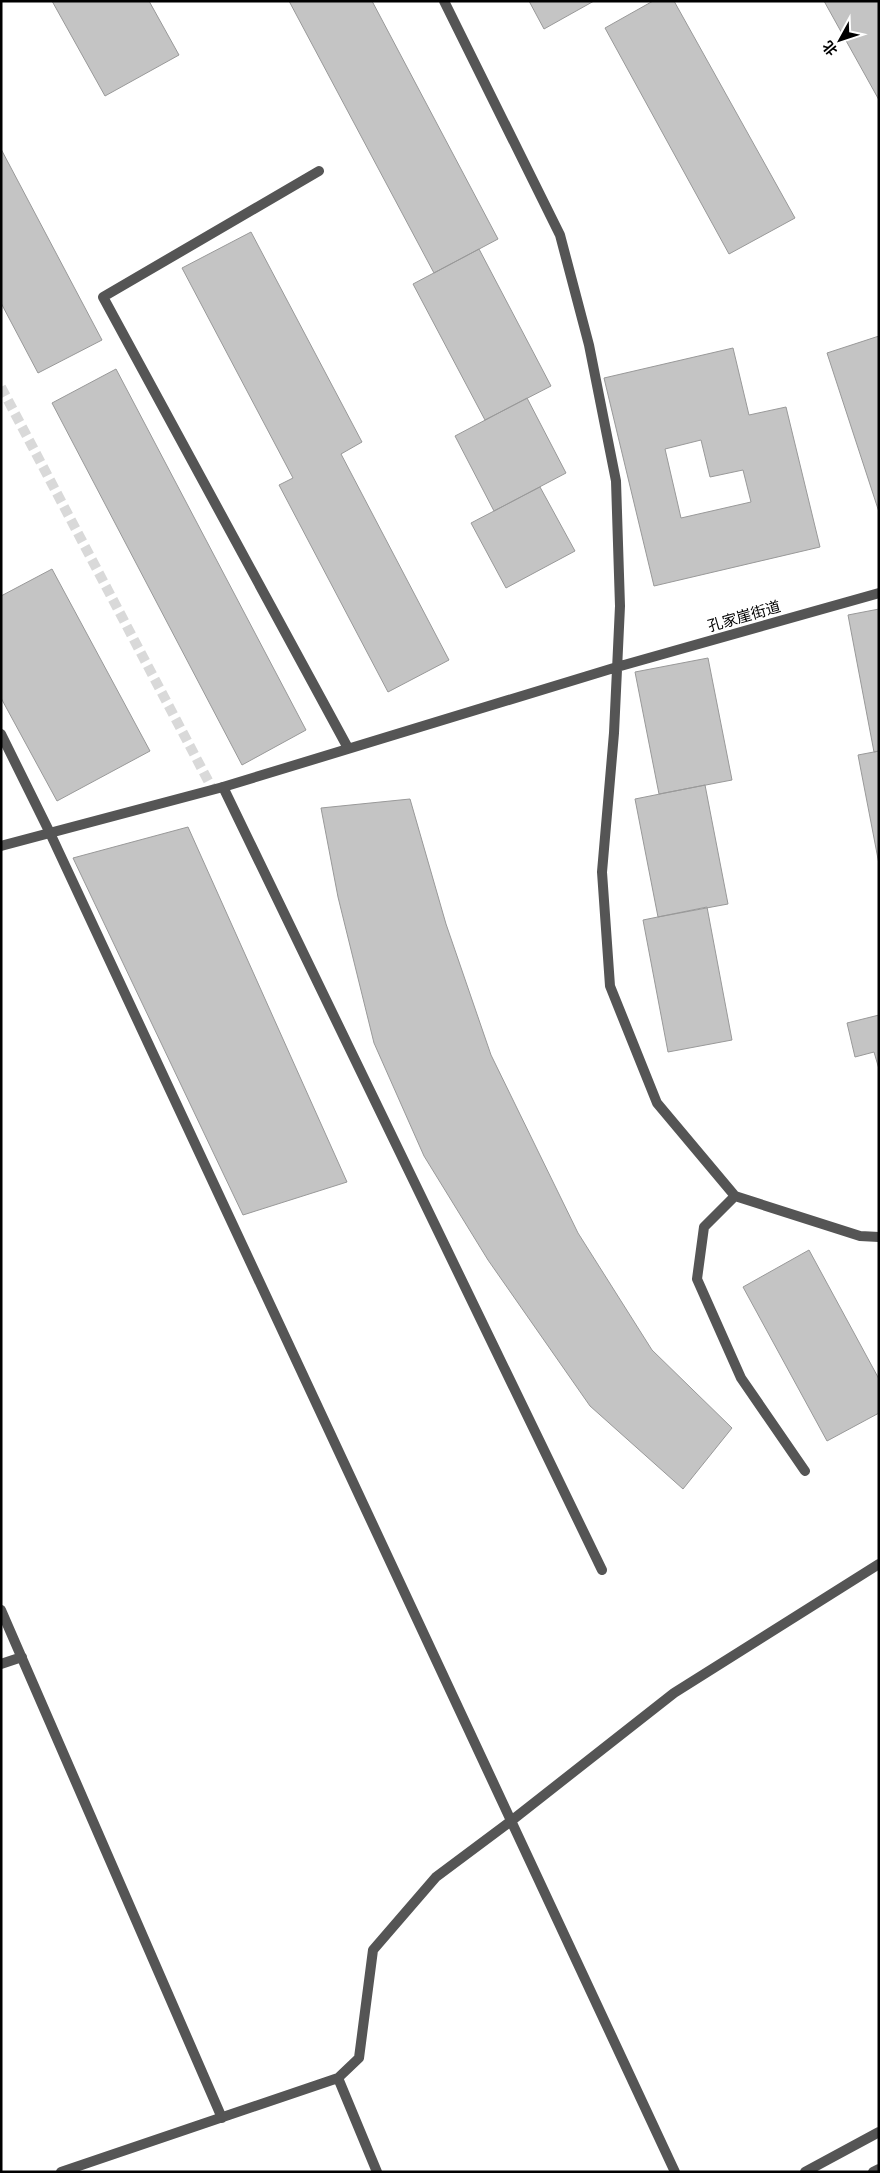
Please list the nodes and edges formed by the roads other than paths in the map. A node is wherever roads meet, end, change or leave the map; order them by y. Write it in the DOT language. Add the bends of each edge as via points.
graph roads {
  1 [pos="444,1"];
  2 [pos="319,171"];
  3 [pos="879,593"];
  4 [pos="617,667"];
  5 [pos="1,734"];
  6 [pos="348,748"];
  7 [pos="223,787"];
  8 [pos="50,833"];
  9 [pos="1,846"];
  10 [pos="735,1196"];
  11 [pos="879,1237"];
  12 [pos="805,1471"];
  13 [pos="879,1564"];
  14 [pos="602,1570"];
  15 [pos="1,1610"];
  16 [pos="22,1657"];
  17 [pos="1,1664"];
  18 [pos="511,1821"];
  19 [pos="338,2078"];
  20 [pos="222,2118"];
  21 [pos="879,2132"];
  22 [pos="879,2169"];
  23 [pos="61,2172"];
  24 [pos="377,2172"];
  25 [pos="675,2172"];
  26 [pos="805,2172"];
  27 [pos="873,2172"];
  1 -- 4 [label="street" via="560,235 587,336 616,480 620,606"];
  2 -- 6 [label="street" via="103,297"];
  3 -- 4 [label="street, 孔家崖街道"];
  4 -- 6 [label="street, 孔家崖街道"];
  4 -- 10 [label="street" via="602,872 610,986 658,1102"];
  5 -- 8 [label="street"];
  6 -- 7 [label="street, 孔家崖街道"];
  7 -- 8 [label="street, 孔家崖街道"];
  7 -- 14 [label="street"];
  8 -- 9 [label="street, 孔家崖街道"];
  8 -- 18 [label="street"];
  10 -- 11 [label="street" via="860,1236"];
  10 -- 12 [label="street" via="704,1227 697,1279 742,1378"];
  13 -- 18 [label="street" via="674,1693"];
  15 -- 16 [label="street"];
  16 -- 17 [label="street"];
  16 -- 20 [label="street"];
  18 -- 19 [label="street" via="436,1877 373,1950 359,2058"];
  18 -- 25 [label="street"];
  19 -- 20 [label="street"];
  19 -- 24 [label="street"];
  20 -- 23 [label="street"];
  21 -- 26 [label="street"];
  22 -- 27 [label="street"];
}
